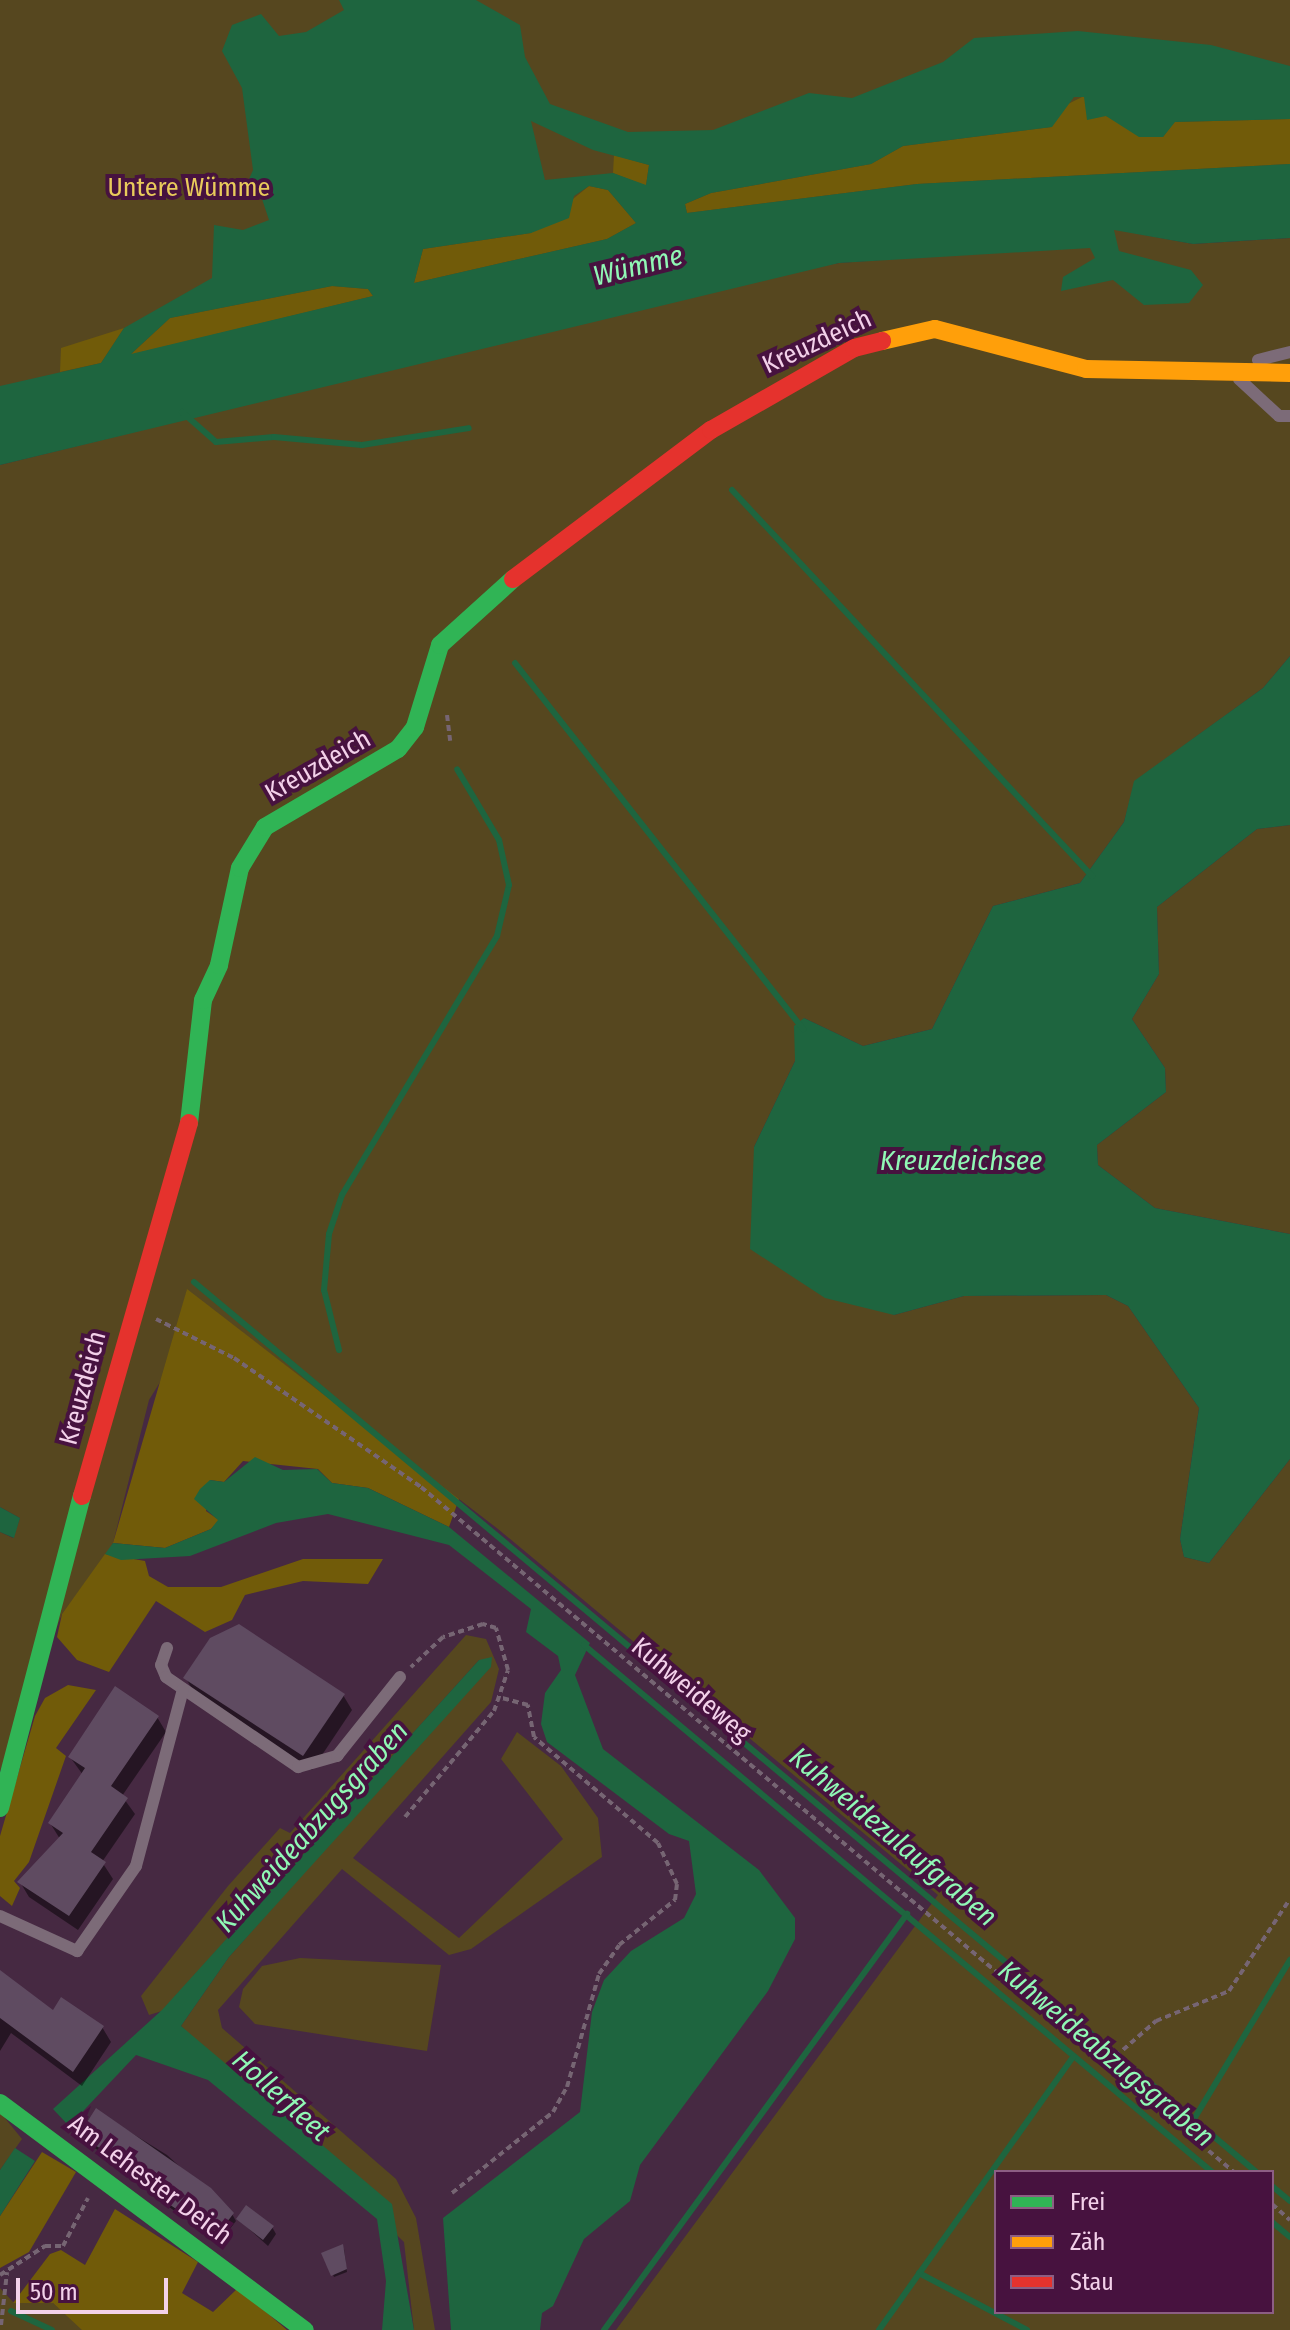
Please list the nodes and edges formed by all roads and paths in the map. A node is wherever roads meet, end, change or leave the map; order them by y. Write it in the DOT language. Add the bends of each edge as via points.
graph roads {
  1 [pos="1290,352"];
  2 [pos="1228,368"];
  3 [pos="1290,373"];
  4 [pos="1290,416"];
  5 [pos="131,1312"];
  6 [pos="167,1648"];
  7 [pos="400,1677"];
  8 [pos="183,1689"];
  9 [pos="502,1698"];
  10 [pos="0,1808"];
  11 [pos="405,1817"];
  12 [pos="1290,1899"];
  13 [pos="0,1916"];
  14 [pos="1108,2064"];
  15 [pos="0,2103"];
  16 [pos="1232,2170"];
  17 [pos="100,2175"];
  18 [pos="452,2193"];
  19 [pos="1274,2206"];
  20 [pos="1290,2220"];
  21 [pos="7,2272"];
  22 [pos="0,2275"];
  23 [pos="1,2325"];
  24 [pos="305,2330"];
  1 -- 2 [label="lane"];
  2 -- 3 [label="street, Kreuzdeich"];
  2 -- 4 [label="lane" via="1279,416"];
  2 -- 5 [label="street, Kreuzdeich" via="1086,369 960,334 907,331 854,348 762,397 487,598 440,645 415,727 398,749 265,827 240,868 219,965 196,1028 186,1155"];
  5 -- 10 [label="street, Kreuzdeich"];
  5 -- 14 [label="path, Kuhweideweg" via="174,1324 234,1358 421,1487"];
  6 -- 8 [label="lane" via="161,1665"];
  7 -- 8 [label="lane" via="337,1756 315,1766 289,1761"];
  7 -- 9 [label="path" via="443,1637 483,1624 496,1628 501,1642 508,1670"];
  8 -- 13 [label="lane" via="136,1866 77,1951"];
  9 -- 11 [label="path"];
  9 -- 18 [label="path" via="528,1705 534,1737 544,1748 658,1843 677,1884 675,1900 619,1945 599,1974 567,2087 553,2112"];
  12 -- 14 [label="path" via="1229,1991 1156,2021"];
  14 -- 16 [label="path, Kuhweideweg"];
  15 -- 17 [label="street, Am Lehester Deich"];
  17 -- 21 [label="path" via="63,2246 45,2246"];
  17 -- 24 [label="street, Am Lehester Deich"];
  19 -- 20 [label="path"];
  21 -- 22 [label="path"];
  21 -- 23 [label="path"];
}
